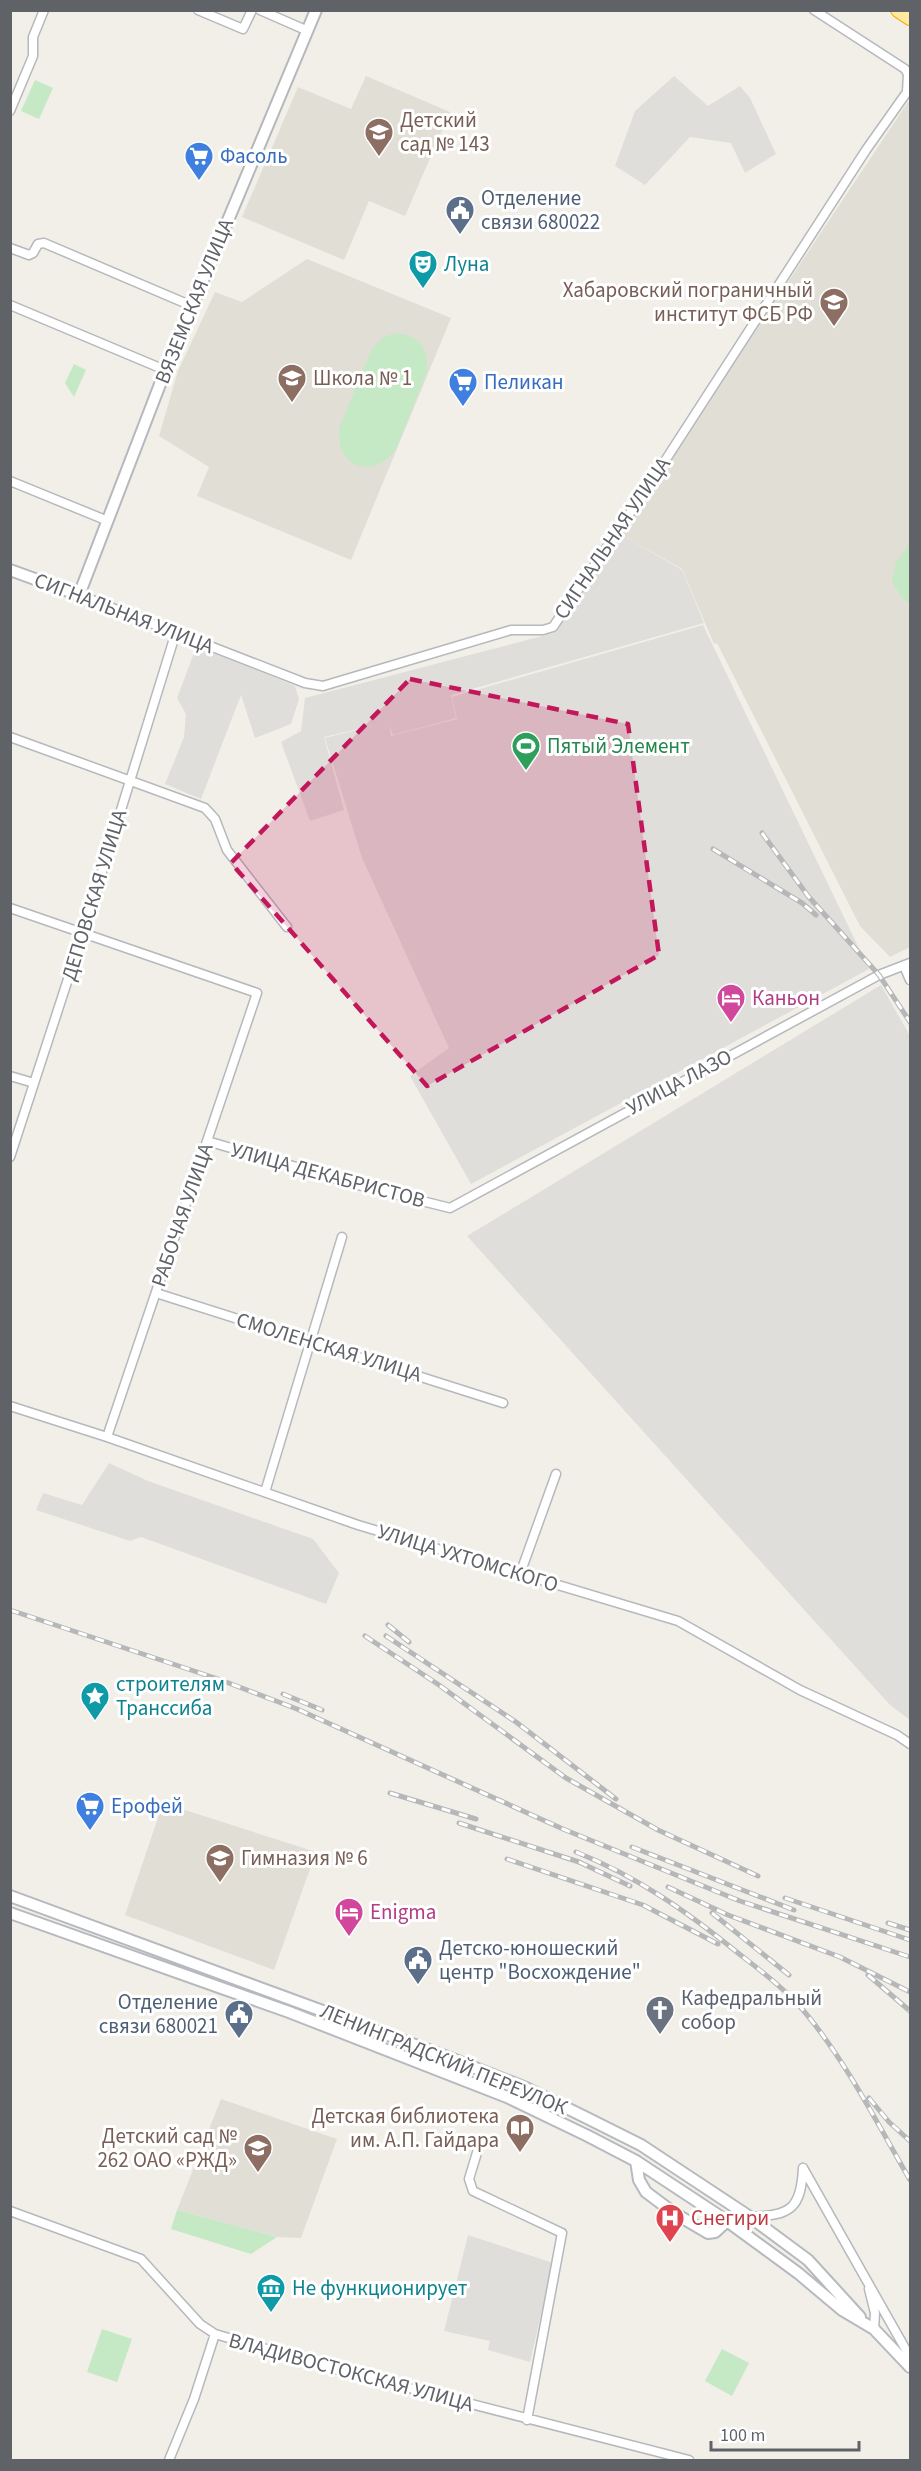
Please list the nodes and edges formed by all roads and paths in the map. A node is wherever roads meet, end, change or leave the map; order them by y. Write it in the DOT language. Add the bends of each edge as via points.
graph roads {
  1 [pos="44,10"];
  2 [pos="198,10"];
  3 [pos="252,10"];
  4 [pos="260,10"];
  5 [pos="316,10"];
  6 [pos="814,10"];
  7 [pos="898,10"];
  8 [pos="910,18"];
  9 [pos="308,31"];
  10 [pos="909,93"];
  11 [pos="10,111"];
  12 [pos="10,248"];
  13 [pos="10,305"];
  14 [pos="192,306"];
  15 [pos="165,370"];
  16 [pos="10,482"];
  17 [pos="108,520"];
  18 [pos="10,570"];
  19 [pos="79,595"];
  20 [pos="176,632"];
  21 [pos="10,737"];
  22 [pos="129,779"];
  23 [pos="10,908"];
  24 [pos="287,927"];
  25 [pos="83,933"];
  26 [pos="907,964"];
  27 [pos="910,980"];
  28 [pos="10,1076"];
  29 [pos="34,1083"];
  30 [pos="207,1141"];
  31 [pos="10,1157"];
  32 [pos="450,1208"];
  33 [pos="342,1237"];
  34 [pos="156,1293"];
  35 [pos="310,1342"];
  36 [pos="503,1402"];
  37 [pos="10,1406"];
  38 [pos="107,1437"];
  39 [pos="556,1474"];
  40 [pos="265,1492"];
  41 [pos="520,1574"];
  42 [pos="910,1744"];
  43 [pos="10,1896"];
  44 [pos="10,1913"];
  45 [pos="479,2146"];
  46 [pos="636,2161"];
  47 [pos="10,2211"];
  48 [pos="750,2217"];
  49 [pos="727,2221"];
  50 [pos="866,2277"];
  51 [pos="862,2320"];
  52 [pos="874,2329"];
  53 [pos="215,2334"];
  54 [pos="910,2357"];
  55 [pos="910,2367"];
  56 [pos="527,2420"];
  57 [pos="169,2460"];
  58 [pos="690,2460"];
  1 -- 11 [label="street" via="33,37 33,56"];
  2 -- 3 [label="street" via="243,29"];
  4 -- 9 [label="street"];
  5 -- 9 [label="main road, ВЯЗЕМСКАЯ УЛИЦА"];
  6 -- 10 [label="street" via="905,69"];
  7 -- 8 [label="highway"];
  9 -- 14 [label="main road, ВЯЗЕМСКАЯ УЛИЦА"];
  10 -- 20 [label="street, СИГНАЛЬНАЯ УЛИЦА" via="866,150 553,627 511,630 323,686 305,683"];
  12 -- 14 [label="street" via="29,255 44,243"];
  13 -- 15 [label="street"];
  14 -- 15 [label="main road, ВЯЗЕМСКАЯ УЛИЦА"];
  15 -- 17 [label="main road, ВЯЗЕМСКАЯ УЛИЦА"];
  16 -- 17 [label="street"];
  17 -- 19 [label="main road, ВЯЗЕМСКАЯ УЛИЦА"];
  18 -- 19 [label="main road, СИГНАЛЬНАЯ УЛИЦА"];
  19 -- 20 [label="street, СИГНАЛЬНАЯ УЛИЦА"];
  20 -- 22 [label="street, ДЕПОВСКАЯ УЛИЦА"];
  21 -- 22 [label="street"];
  22 -- 24 [label="street" via="205,808 215,819 227,850"];
  22 -- 25 [label="street, ДЕПОВСКАЯ УЛИЦА"];
  23 -- 25 [label="street"];
  25 -- 29 [label="street, ДЕПОВСКАЯ УЛИЦА"];
  25 -- 30 [label="street, РАБОЧАЯ УЛИЦА" via="257,993"];
  26 -- 27 [label="street"];
  26 -- 32 [label="street, УЛИЦА ЛАЗО"];
  28 -- 29 [label="street"];
  29 -- 31 [label="street, ДЕПОВСКАЯ УЛИЦА"];
  30 -- 32 [label="street, УЛИЦА ДЕКАБРИСТОВ"];
  30 -- 34 [label="street, РАБОЧАЯ УЛИЦА"];
  33 -- 35 [label="street"];
  34 -- 35 [label="street, СМОЛЕНСКАЯ УЛИЦА"];
  34 -- 38 [label="street, РАБОЧАЯ УЛИЦА"];
  35 -- 36 [label="street, СМОЛЕНСКАЯ УЛИЦА"];
  35 -- 40 [label="street"];
  37 -- 38 [label="street, УЛИЦА УХТОМСКОГО"];
  38 -- 40 [label="street, УЛИЦА УХТОМСКОГО"];
  39 -- 41 [label="street"];
  40 -- 41 [label="street, УЛИЦА УХТОМСКОГО"];
  41 -- 42 [label="street, УЛИЦА УХТОМСКОГО" via="678,1621 800,1690"];
  43 -- 48 [label="main road, ЛЕНИНГРАДСКИЙ ПЕРЕУЛОК" via="526,2088 640,2145"];
  44 -- 46 [label="main road, ЛЕНИНГРАДСКИЙ ПЕРЕУЛОК" via="289,2012 496,2093"];
  45 -- 56 [label="street" via="469,2179 473,2191 562,2233"];
  46 -- 49 [label="main road, ЛЕНИНГРАДСКИЙ ПЕРЕУЛОК"];
  46 -- 49 [label="main road" via="642,2186 656,2202 708,2233"];
  47 -- 53 [label="street, ВЛАДИВОСТОКСКАЯ УЛИЦА" via="141,2259 200,2324"];
  48 -- 50 [label="street" via="781,2213 797,2202 802,2191 803,2168"];
  48 -- 51 [label="main road, ЛЕНИНГРАДСКИЙ ПЕРЕУЛОК" via="808,2260"];
  49 -- 51 [label="main road, ЛЕНИНГРАДСКИЙ ПЕРЕУЛОК" via="842,2310"];
  50 -- 52 [label="street" via="875,2313"];
  50 -- 54 [label="street"];
  51 -- 52 [label="main road, ЛЕНИНГРАДСКИЙ ПЕРЕУЛОК"];
  52 -- 55 [label="main road, ЛЕНИНГРАДСКИЙ ПЕРЕУЛОК"];
  53 -- 56 [label="street, ВЛАДИВОСТОКСКАЯ УЛИЦА"];
  53 -- 57 [label="street"];
  56 -- 58 [label="street, ВЛАДИВОСТОКСКАЯ УЛИЦА"];
}
